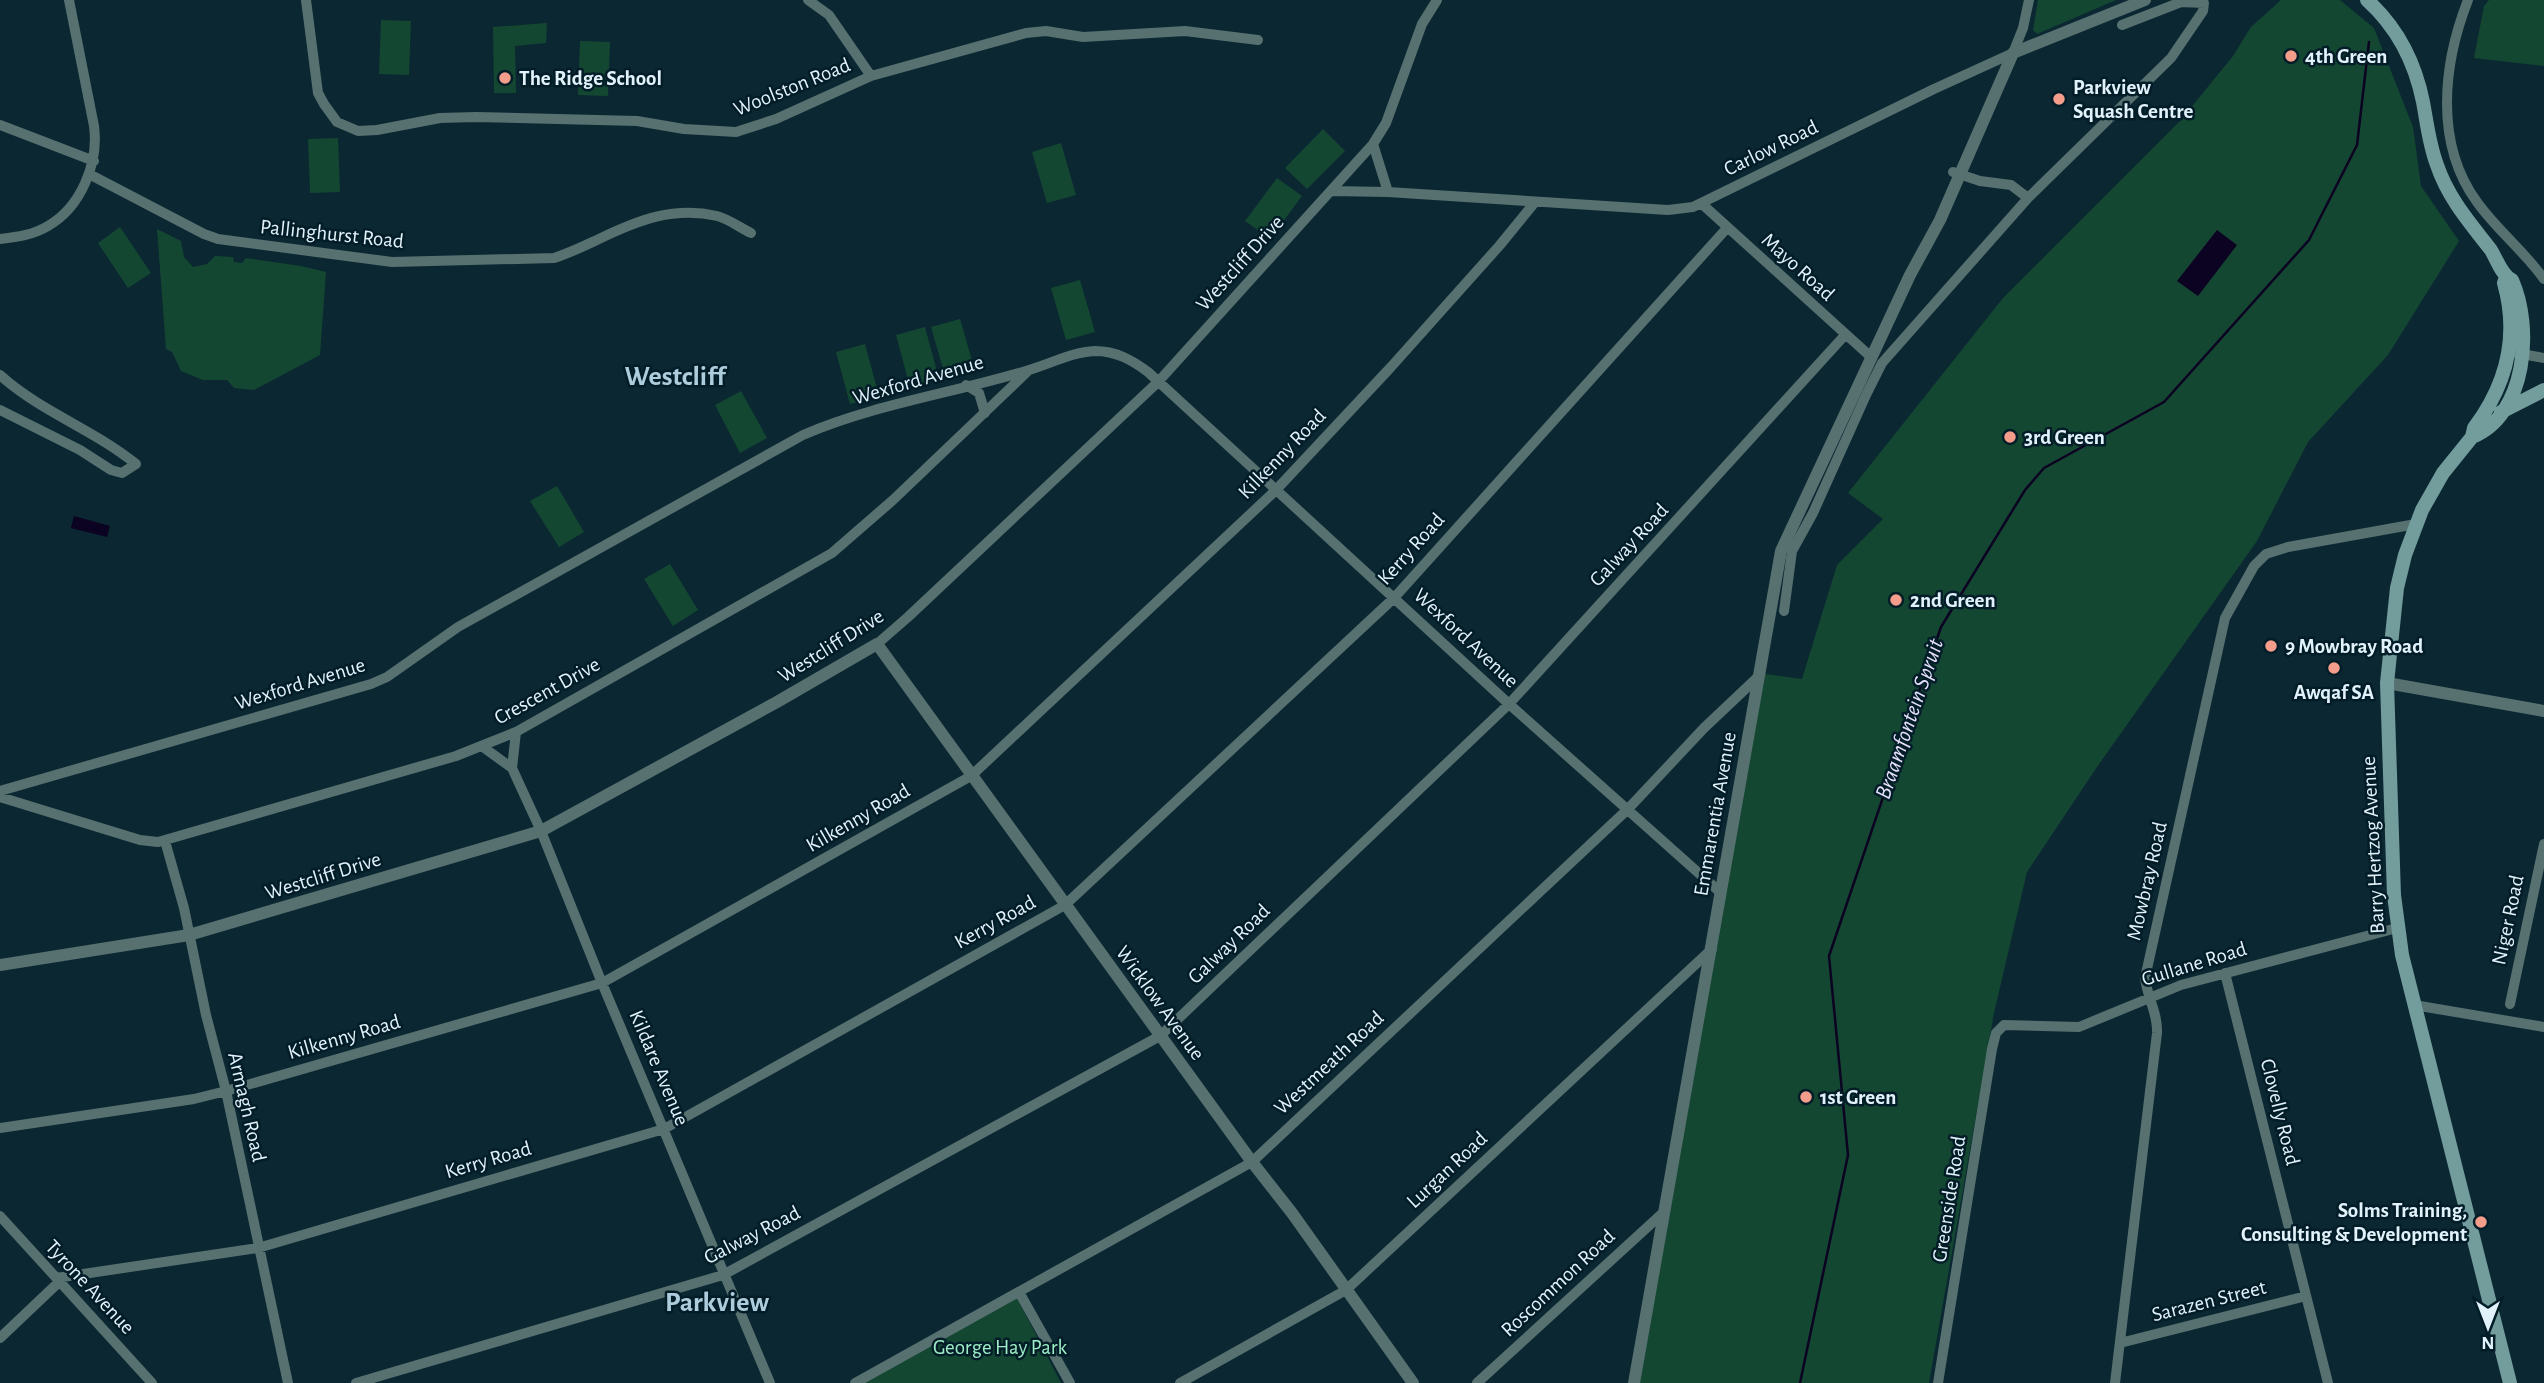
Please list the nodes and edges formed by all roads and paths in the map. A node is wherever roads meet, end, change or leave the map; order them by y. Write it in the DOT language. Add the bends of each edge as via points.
graph roads {
  1 [pos="69,0"];
  2 [pos="306,0"];
  3 [pos="808,0"];
  4 [pos="1438,0"];
  5 [pos="2029,0"];
  6 [pos="2145,0"];
  7 [pos="2367,0"];
  8 [pos="2468,0"];
  9 [pos="2122,25"];
  10 [pos="1258,40"];
  11 [pos="2013,53"];
  12 [pos="871,76"];
  13 [pos="0,125"];
  14 [pos="1373,144"];
  15 [pos="94,161"];
  16 [pos="89,174"];
  17 [pos="1957,174"];
  18 [pos="1331,191"];
  19 [pos="1388,192"];
  20 [pos="2028,198"];
  21 [pos="1535,202"];
  22 [pos="1702,204"];
  23 [pos="1727,228"];
  24 [pos="751,233"];
  25 [pos="0,239"];
  26 [pos="2544,279"];
  27 [pos="1845,335"];
  28 [pos="2517,353"];
  29 [pos="1871,357"];
  30 [pos="2544,358"];
  31 [pos="1029,370"];
  32 [pos="0,375"];
  33 [pos="1158,382"];
  34 [pos="966,385"];
  35 [pos="2544,390"];
  36 [pos="0,410"];
  37 [pos="2501,412"];
  38 [pos="985,413"];
  39 [pos="2472,437"];
  40 [pos="1275,491"];
  41 [pos="2416,524"];
  42 [pos="1394,598"];
  43 [pos="1784,611"];
  44 [pos="877,644"];
  45 [pos="1759,676"];
  46 [pos="2387,683"];
  47 [pos="1508,704"];
  48 [pos="2544,711"];
  49 [pos="516,732"];
  50 [pos="483,747"];
  51 [pos="512,768"];
  52 [pos="971,776"];
  53 [pos="0,791"];
  54 [pos="0,797"];
  55 [pos="1628,809"];
  56 [pos="541,831"];
  57 [pos="165,841"];
  58 [pos="2544,844"];
  59 [pos="2541,875"];
  60 [pos="1721,893"];
  61 [pos="1065,905"];
  62 [pos="2397,928"];
  63 [pos="189,935"];
  64 [pos="1712,948"];
  65 [pos="0,965"];
  66 [pos="2225,973"];
  67 [pos="602,983"];
  68 [pos="2149,998"];
  69 [pos="2510,1004"];
  70 [pos="2414,1005"];
  71 [pos="2004,1025"];
  72 [pos="2544,1027"];
  73 [pos="1160,1036"];
  74 [pos="226,1091"];
  75 [pos="0,1128"];
  76 [pos="664,1129"];
  77 [pos="1252,1162"];
  78 [pos="1665,1211"];
  79 [pos="0,1216"];
  80 [pos="258,1248"];
  81 [pos="723,1275"];
  82 [pos="58,1280"];
  83 [pos="1346,1290"];
  84 [pos="1019,1292"];
  85 [pos="2306,1296"];
  86 [pos="0,1338"];
  87 [pos="2120,1343"];
  88 [pos="152,1383"];
  89 [pos="288,1383"];
  90 [pos="355,1383"];
  91 [pos="770,1383"];
  92 [pos="855,1383"];
  93 [pos="1070,1383"];
  94 [pos="1180,1383"];
  95 [pos="1413,1383"];
  96 [pos="1478,1383"];
  97 [pos="1634,1383"];
  98 [pos="1938,1383"];
  99 [pos="2116,1383"];
  100 [pos="2328,1383"];
  101 [pos="2510,1383"];
  1 -- 15 [label="street" via="94,126"];
  2 -- 12 [label="street, Woolston Road" via="318,93 337,122 358,131 440,118 490,117 637,121 736,132"];
  3 -- 12 [label="street" via="829,15"];
  4 -- 14 [label="street, Westcliff Drive" via="1422,24 1386,123"];
  5 -- 11 [label="street"];
  6 -- 11 [label="street, Carlow Road"];
  7 -- 28 [label="main road, Barry Hertzog Avenue" via="2382,14 2409,56 2446,188 2506,278 2512,280 2524,326"];
  8 -- 26 [label="street" via="2447,91 2456,161 2477,202"];
  9 -- 20 [label="street" via="2181,2 2204,3 2172,58"];
  10 -- 12 [label="street, Woolston Road" via="1185,31 1083,37 1026,33"];
  11 -- 17 [label="street, Emmarentia Avenue"];
  11 -- 22 [label="street, Carlow Road"];
  13 -- 15 [label="street"];
  14 -- 18 [label="street, Westcliff Drive"];
  14 -- 19 [label="street"];
  15 -- 16 [label="street"];
  16 -- 24 [label="street, Pallinghurst Road" via="218,239 392,262 554,258 667,213 720,217"];
  16 -- 25 [label="street" via="80,193 54,222 31,234"];
  17 -- 20 [label="street" via="2011,185"];
  17 -- 29 [label="street, Emmarentia Avenue" via="1930,241"];
  18 -- 19 [label="street, Carlow Road"];
  18 -- 33 [label="street, Westcliff Drive"];
  19 -- 21 [label="street, Carlow Road"];
  20 -- 43 [label="street" via="1882,363 1792,551"];
  21 -- 22 [label="street, Carlow Road" via="1668,210"];
  21 -- 40 [label="street, Kilkenny Road"];
  22 -- 23 [label="street, Mayo Road"];
  23 -- 27 [label="street, Mayo Road"];
  23 -- 42 [label="street, Kerry Road"];
  27 -- 29 [label="street, Mayo Road"];
  27 -- 47 [label="street, Galway Road"];
  28 -- 30 [label="street"];
  28 -- 37 [label="main road, Barry Hertzog Avenue" via="2516,384"];
  28 -- 39 [label="main road, Barry Hertzog Avenue"];
  29 -- 45 [label="street, Emmarentia Avenue" via="1783,542"];
  31 -- 33 [label="street, Wexford Avenue" via="1085,352 1107,352 1133,361"];
  31 -- 34 [label="street, Wexford Avenue"];
  31 -- 38 [label="street, Crescent Drive"];
  32 -- 36 [label="street" via="32,401 98,436 136,464 122,473 111,470"];
  33 -- 40 [label="street, Wexford Avenue"];
  33 -- 44 [label="street, Westcliff Drive"];
  34 -- 38 [label="street" via="979,393"];
  34 -- 53 [label="street, Wexford Avenue" via="803,435 458,627 379,681"];
  35 -- 37 [label="main road"];
  37 -- 39 [label="main road, Barry Hertzog Avenue"];
  38 -- 49 [label="street, Crescent Drive" via="820,561"];
  39 -- 41 [label="main road, Barry Hertzog Avenue" via="2439,480"];
  40 -- 42 [label="street, Wexford Avenue"];
  40 -- 52 [label="street, Kilkenny Road"];
  41 -- 46 [label="main road, Barry Hertzog Avenue" via="2397,588"];
  41 -- 68 [label="street, Mowbray Road" via="2274,550 2260,559 2234,599 2222,631 2146,970"];
  42 -- 47 [label="street, Wexford Avenue"];
  42 -- 61 [label="street, Kerry Road"];
  44 -- 52 [label="street, Wicklow Avenue"];
  44 -- 56 [label="street, Westcliff Drive"];
  45 -- 55 [label="street, Westmeath Road"];
  45 -- 60 [label="street, Emmarentia Avenue"];
  46 -- 48 [label="street"];
  46 -- 62 [label="main road, Barry Hertzog Avenue"];
  47 -- 55 [label="street, Wexford Avenue"];
  47 -- 73 [label="street, Galway Road"];
  49 -- 50 [label="street, Crescent Drive"];
  49 -- 51 [label="street"];
  50 -- 51 [label="street, Kildare Avenue"];
  50 -- 57 [label="street, Crescent Drive"];
  51 -- 56 [label="street, Kildare Avenue"];
  52 -- 61 [label="street, Wicklow Avenue"];
  52 -- 67 [label="street, Kilkenny Road"];
  54 -- 57 [label="street, Crescent Drive" via="140,840"];
  55 -- 60 [label="street, Wexford Avenue"];
  55 -- 77 [label="street, Westmeath Road"];
  56 -- 63 [label="street, Westcliff Drive"];
  56 -- 67 [label="street, Kildare Avenue"];
  57 -- 63 [label="street, Armagh Road"];
  58 -- 59 [label="street, Niger Road"];
  59 -- 69 [label="street, Niger Road"];
  60 -- 64 [label="street, Emmarentia Avenue"];
  61 -- 73 [label="street, Wicklow Avenue"];
  61 -- 76 [label="street, Kerry Road"];
  62 -- 66 [label="street, Gullane Road"];
  62 -- 70 [label="main road, Barry Hertzog Avenue"];
  63 -- 65 [label="street, Westcliff Drive"];
  63 -- 74 [label="street, Armagh Road"];
  64 -- 78 [label="street, Emmarentia Avenue"];
  64 -- 83 [label="street, Lurgan Road"];
  66 -- 68 [label="street, Gullane Road"];
  66 -- 85 [label="street, Clovelly Road"];
  67 -- 74 [label="street, Kilkenny Road"];
  67 -- 76 [label="street, Kildare Avenue"];
  68 -- 71 [label="street, Gullane Road" via="2079,1027"];
  68 -- 87 [label="street, Mowbray Road" via="2158,1033"];
  70 -- 72 [label="street"];
  70 -- 101 [label="main road, Barry Hertzog Avenue"];
  71 -- 98 [label="street, Greenside Road" via="1996,1033 1992,1049"];
  73 -- 77 [label="street, Wicklow Avenue"];
  73 -- 81 [label="street, Galway Road"];
  74 -- 75 [label="street, Kilkenny Road"];
  74 -- 80 [label="street, Armagh Road"];
  76 -- 80 [label="street, Kerry Road"];
  76 -- 81 [label="street, Kildare Avenue"];
  77 -- 83 [label="street, Wicklow Avenue"];
  77 -- 84 [label="street, Westmeath Road"];
  78 -- 96 [label="street, Roscommon Road"];
  78 -- 97 [label="street, Emmarentia Avenue"];
  79 -- 82 [label="street, Tyrone Avenue"];
  80 -- 82 [label="street, Kerry Road"];
  80 -- 89 [label="street, Armagh Road"];
  81 -- 90 [label="street, Galway Road"];
  81 -- 91 [label="street, Kildare Avenue"];
  82 -- 86 [label="street"];
  82 -- 88 [label="street, Tyrone Avenue"];
  83 -- 94 [label="street, Lurgan Road"];
  83 -- 95 [label="street, Wicklow Avenue"];
  84 -- 92 [label="street, Westmeath Road"];
  84 -- 93 [label="street"];
  85 -- 87 [label="street, Sarazen Street"];
  85 -- 100 [label="street, Clovelly Road"];
  87 -- 99 [label="street, Mowbray Road"];
}
